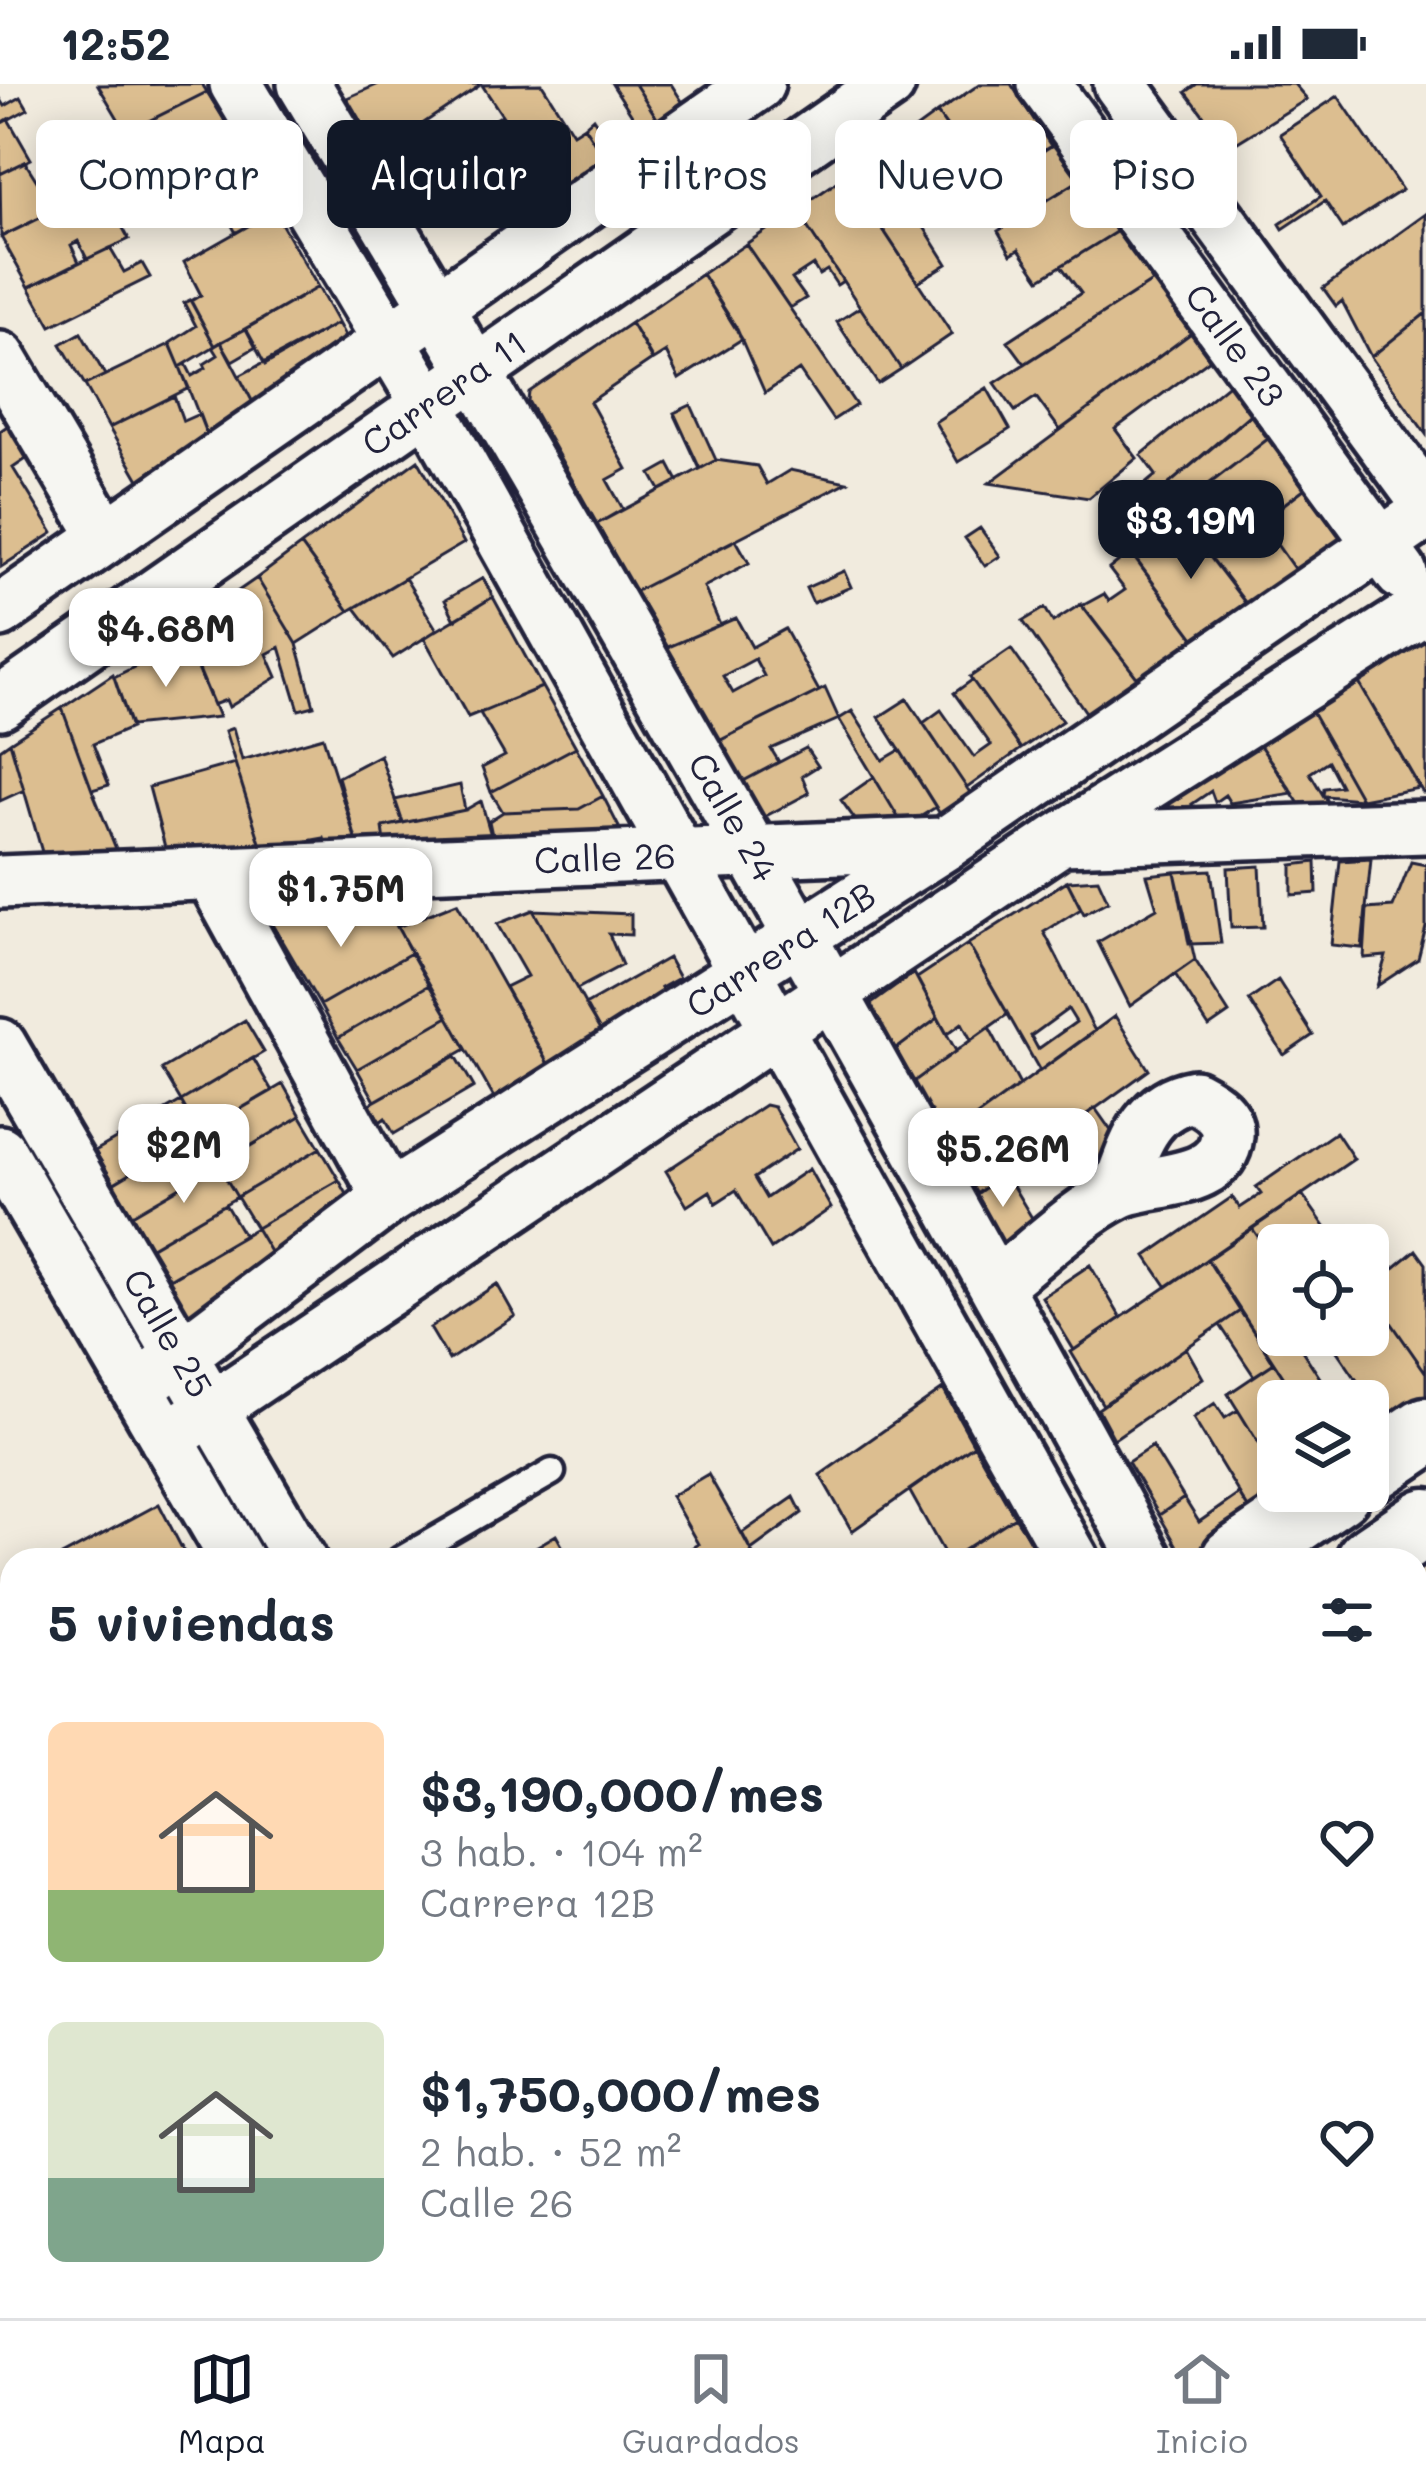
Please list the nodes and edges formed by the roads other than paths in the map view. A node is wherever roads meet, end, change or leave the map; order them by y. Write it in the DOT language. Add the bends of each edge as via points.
graph roads {
  1 [pos="236,84"];
  2 [pos="304,84"];
  3 [pos="758,84"];
  4 [pos="889,84"];
  5 [pos="1044,84"];
  6 [pos="1120,84"];
  7 [pos="438,307"];
  8 [pos="389,341"];
  9 [pos="0,358"];
  10 [pos="477,370"];
  11 [pos="428,404"];
  12 [pos="1426,502"];
  13 [pos="1426,513"];
  14 [pos="106,537"];
  15 [pos="1382,547"];
  16 [pos="1426,606"];
  17 [pos="0,611"];
  18 [pos="0,703"];
  19 [pos="1426,827"];
  20 [pos="1061,839"];
  21 [pos="945,844"];
  22 [pos="753,852"];
  23 [pos="681,854"];
  24 [pos="212,874"];
  25 [pos="0,882"];
  26 [pos="802,937"];
  27 [pos="747,974"];
  28 [pos="836,994"];
  29 [pos="781,1030"];
  30 [pos="0,1045"];
  31 [pos="0,1152"];
  32 [pos="1117,1193"];
  33 [pos="389,1198"];
  34 [pos="995,1285"];
  35 [pos="183,1357"];
  36 [pos="137,1388"];
  37 [pos="212,1408"];
  38 [pos="1426,1431"];
  39 [pos="166,1439"];
  40 [pos="1389,1456"];
  41 [pos="552,1472"];
  42 [pos="1306,1512"];
  43 [pos="1426,1522"];
  44 [pos="230,1548"];
  45 [pos="293,1548"];
  46 [pos="421,1548"];
  47 [pos="1066,1548"];
  48 [pos="1139,1548"];
  49 [pos="1253,1548"];
  50 [pos="1388,1548"];
  1 -- 8 [label="street, Calle 24"];
  2 -- 7 [label="street, Calle 24"];
  3 -- 7 [label="street, Carrera 11"];
  4 -- 10 [label="street, Carrera 11"];
  5 -- 15 [label="street, Calle 23"];
  6 -- 12 [label="street, Calle 23"];
  7 -- 8 [label="street, Carrera 11"];
  7 -- 10 [label="street, Calle 24"];
  8 -- 11 [label="street, Calle 24"];
  8 -- 14 [label="street, Carrera 11"];
  9 -- 14 [label="street"];
  10 -- 11 [label="street, Carrera 11"];
  10 -- 22 [label="street, Calle 24"];
  11 -- 18 [label="street, Carrera 11"];
  11 -- 23 [label="street, Calle 24"];
  13 -- 15 [label="street, Carrera 12B"];
  14 -- 17 [label="street, Carrera 11"];
  15 -- 16 [label="street, Calle 23"];
  15 -- 21 [label="street, Carrera 12B"];
  16 -- 20 [label="street, Carrera 12B"];
  19 -- 20 [label="street, Calle 26"];
  20 -- 21 [label="street, Calle 26"];
  20 -- 28 [label="street, Carrera 12B"];
  21 -- 22 [label="street, Calle 26"];
  21 -- 26 [label="street, Carrera 12B"];
  22 -- 23 [label="street, Calle 26"];
  22 -- 26 [label="street, Calle 24"];
  23 -- 24 [label="street, Calle 26"];
  23 -- 27 [label="street, Calle 24"];
  24 -- 25 [label="street, Calle 26"];
  24 -- 33 [label="street"];
  26 -- 27 [label="street, Carrera 12B"];
  26 -- 28 [label="street, Calle 24"];
  27 -- 29 [label="street, Calle 24"];
  27 -- 33 [label="street, Carrera 12B"];
  28 -- 29 [label="street, Carrera 12B"];
  28 -- 34 [label="street, Calle 24"];
  29 -- 37 [label="street, Carrera 12B"];
  29 -- 47 [label="street, Calle 24"];
  30 -- 35 [label="street, Calle 25"];
  31 -- 36 [label="street, Calle 25"];
  32 -- 34 [label="street"];
  33 -- 35 [label="street, Carrera 12B"];
  34 -- 48 [label="street, Calle 24"];
  35 -- 36 [label="street, Carrera 12B"];
  35 -- 37 [label="street, Calle 25"];
  36 -- 39 [label="street, Calle 25"];
  37 -- 39 [label="street, Carrera 12B"];
  37 -- 45 [label="street, Calle 25"];
  38 -- 40 [label="main road"];
  39 -- 44 [label="street, Calle 25"];
  41 -- 46 [label="lane"];
  42 -- 49 [label="main road"];
  43 -- 50 [label="main road"];
}
